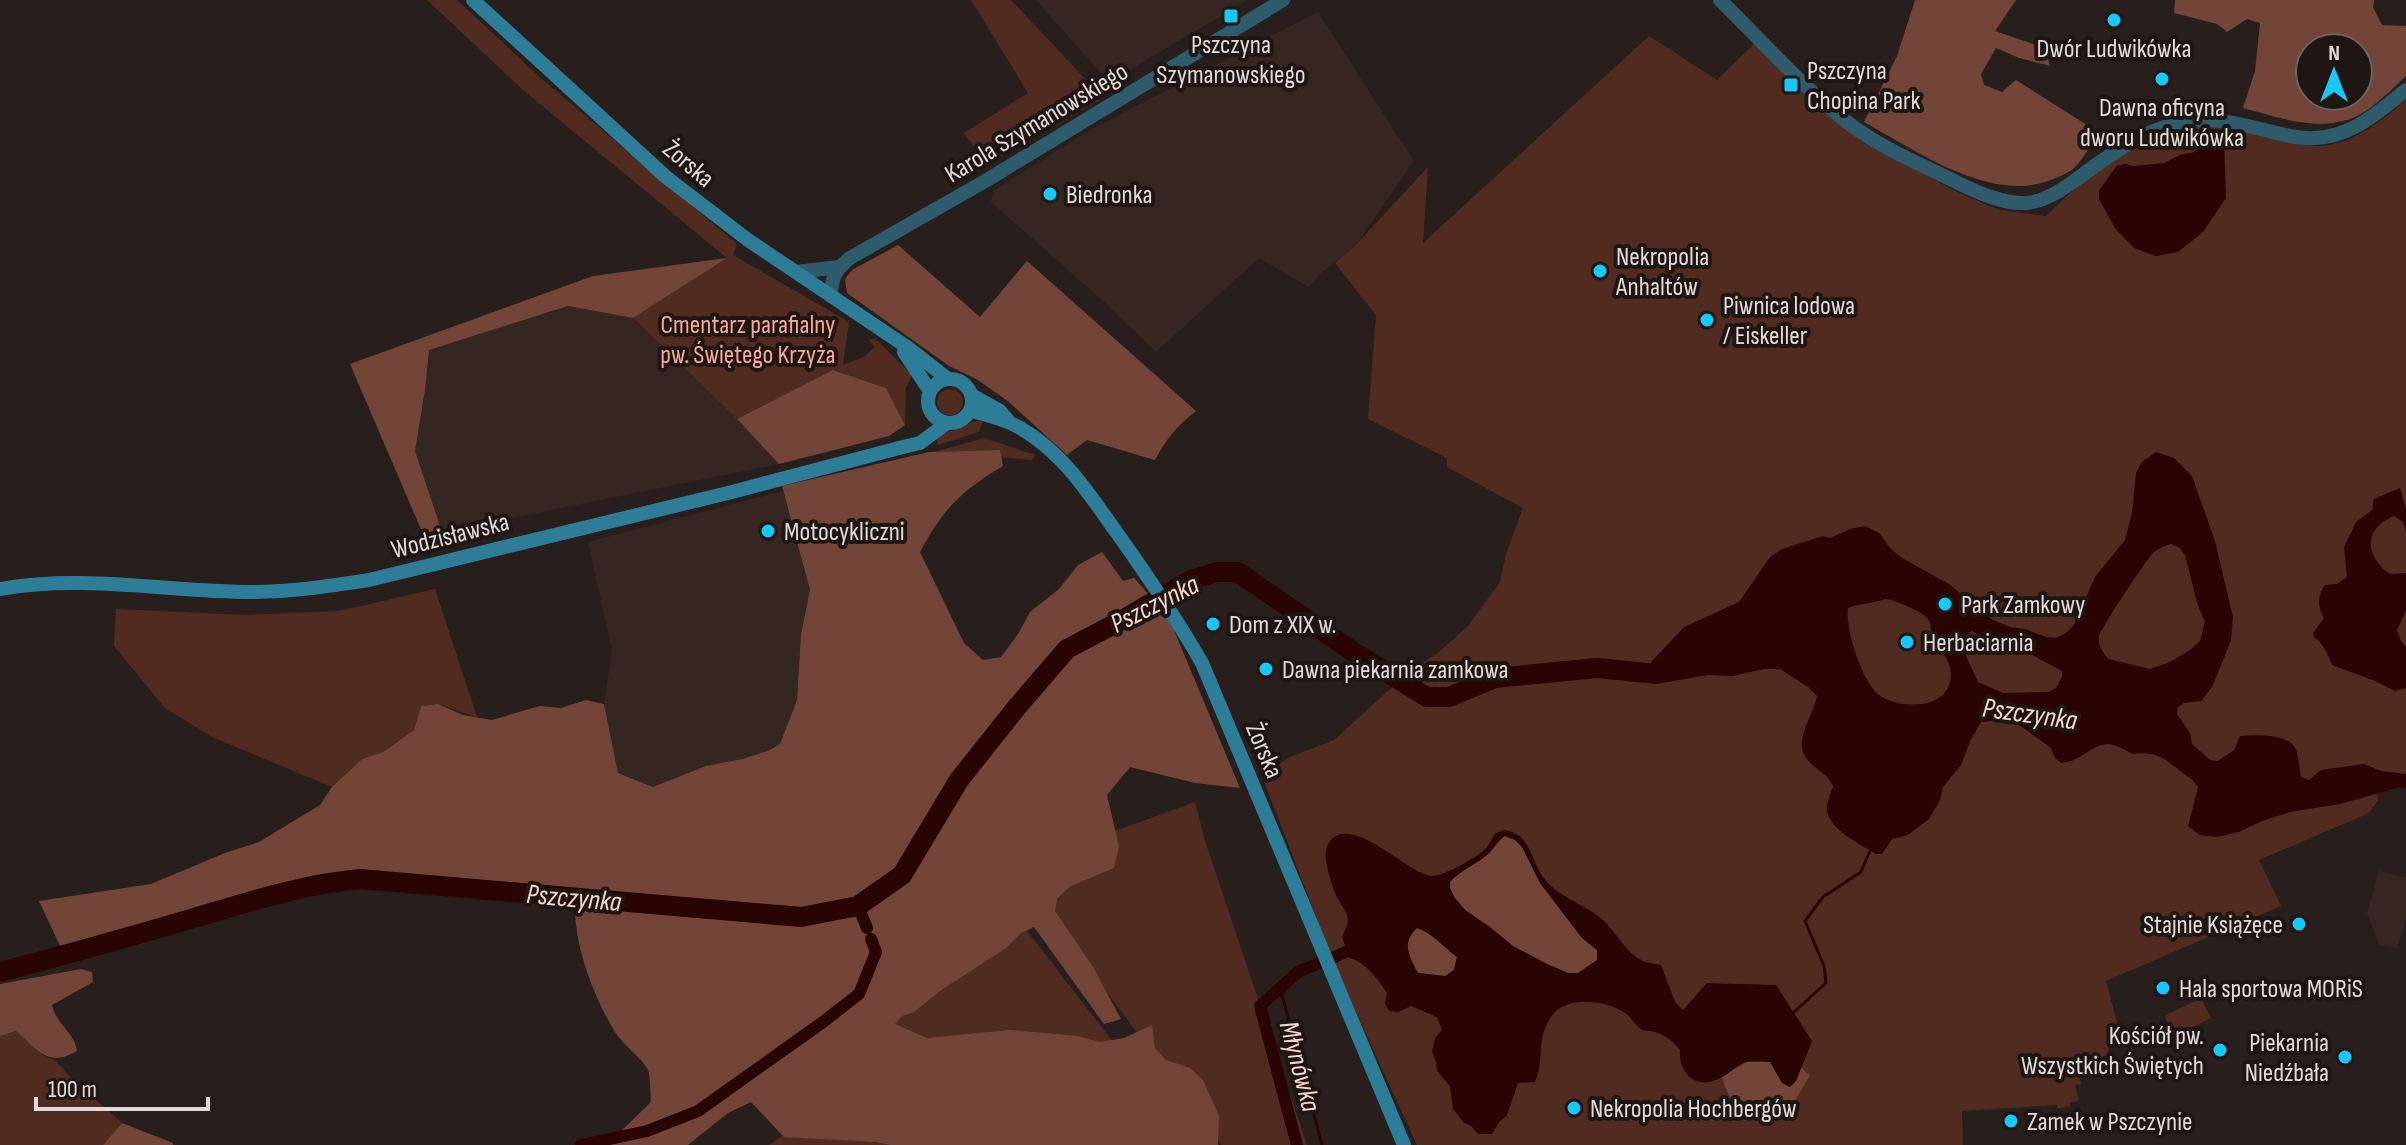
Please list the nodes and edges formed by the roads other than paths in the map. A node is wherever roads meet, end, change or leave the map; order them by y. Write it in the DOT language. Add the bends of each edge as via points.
graph roads {
  1 [pos="473,0"];
  2 [pos="1283,0"];
  3 [pos="1720,0"];
  4 [pos="2406,90"];
  5 [pos="839,267"];
  6 [pos="796,272"];
  7 [pos="831,296"];
  8 [pos="894,339"];
  9 [pos="948,379"];
  10 [pos="930,391"];
  11 [pos="970,402"];
  12 [pos="930,412"];
  13 [pos="947,423"];
  14 [pos="903,447"];
  15 [pos="0,589"];
  16 [pos="1404,1145"];
  1 -- 6 [label="main road, Żorska" via="666,177"];
  2 -- 5 [label="street, Karola Szymanowskiego"];
  3 -- 4 [label="street" via="1853,126 1959,183 2011,201 2031,202 2050,195 2122,147 2166,126 2213,120 2302,138 2331,137 2374,117"];
  5 -- 6 [label="street"];
  5 -- 7 [label="street"];
  6 -- 7 [label="main road, Żorska"];
  7 -- 8 [label="main road, Żorska"];
  8 -- 9 [label="main road, Żorska"];
  8 -- 10 [label="main road, Żorska"];
  9 -- 10 [label="main road"];
  9 -- 11 [label="main road" via="962,383"];
  10 -- 12 [label="main road"];
  11 -- 13 [label="main road" via="961,420"];
  11 -- 16 [label="main road, Żorska" via="1044,444 1068,466 1202,663"];
  12 -- 13 [label="main road"];
  12 -- 14 [label="main road" via="922,431"];
  13 -- 14 [label="main road, Wodzisławska" via="920,443"];
  14 -- 15 [label="main road, Wodzisławska" via="403,573 315,588 251,592 102,582"];
}
